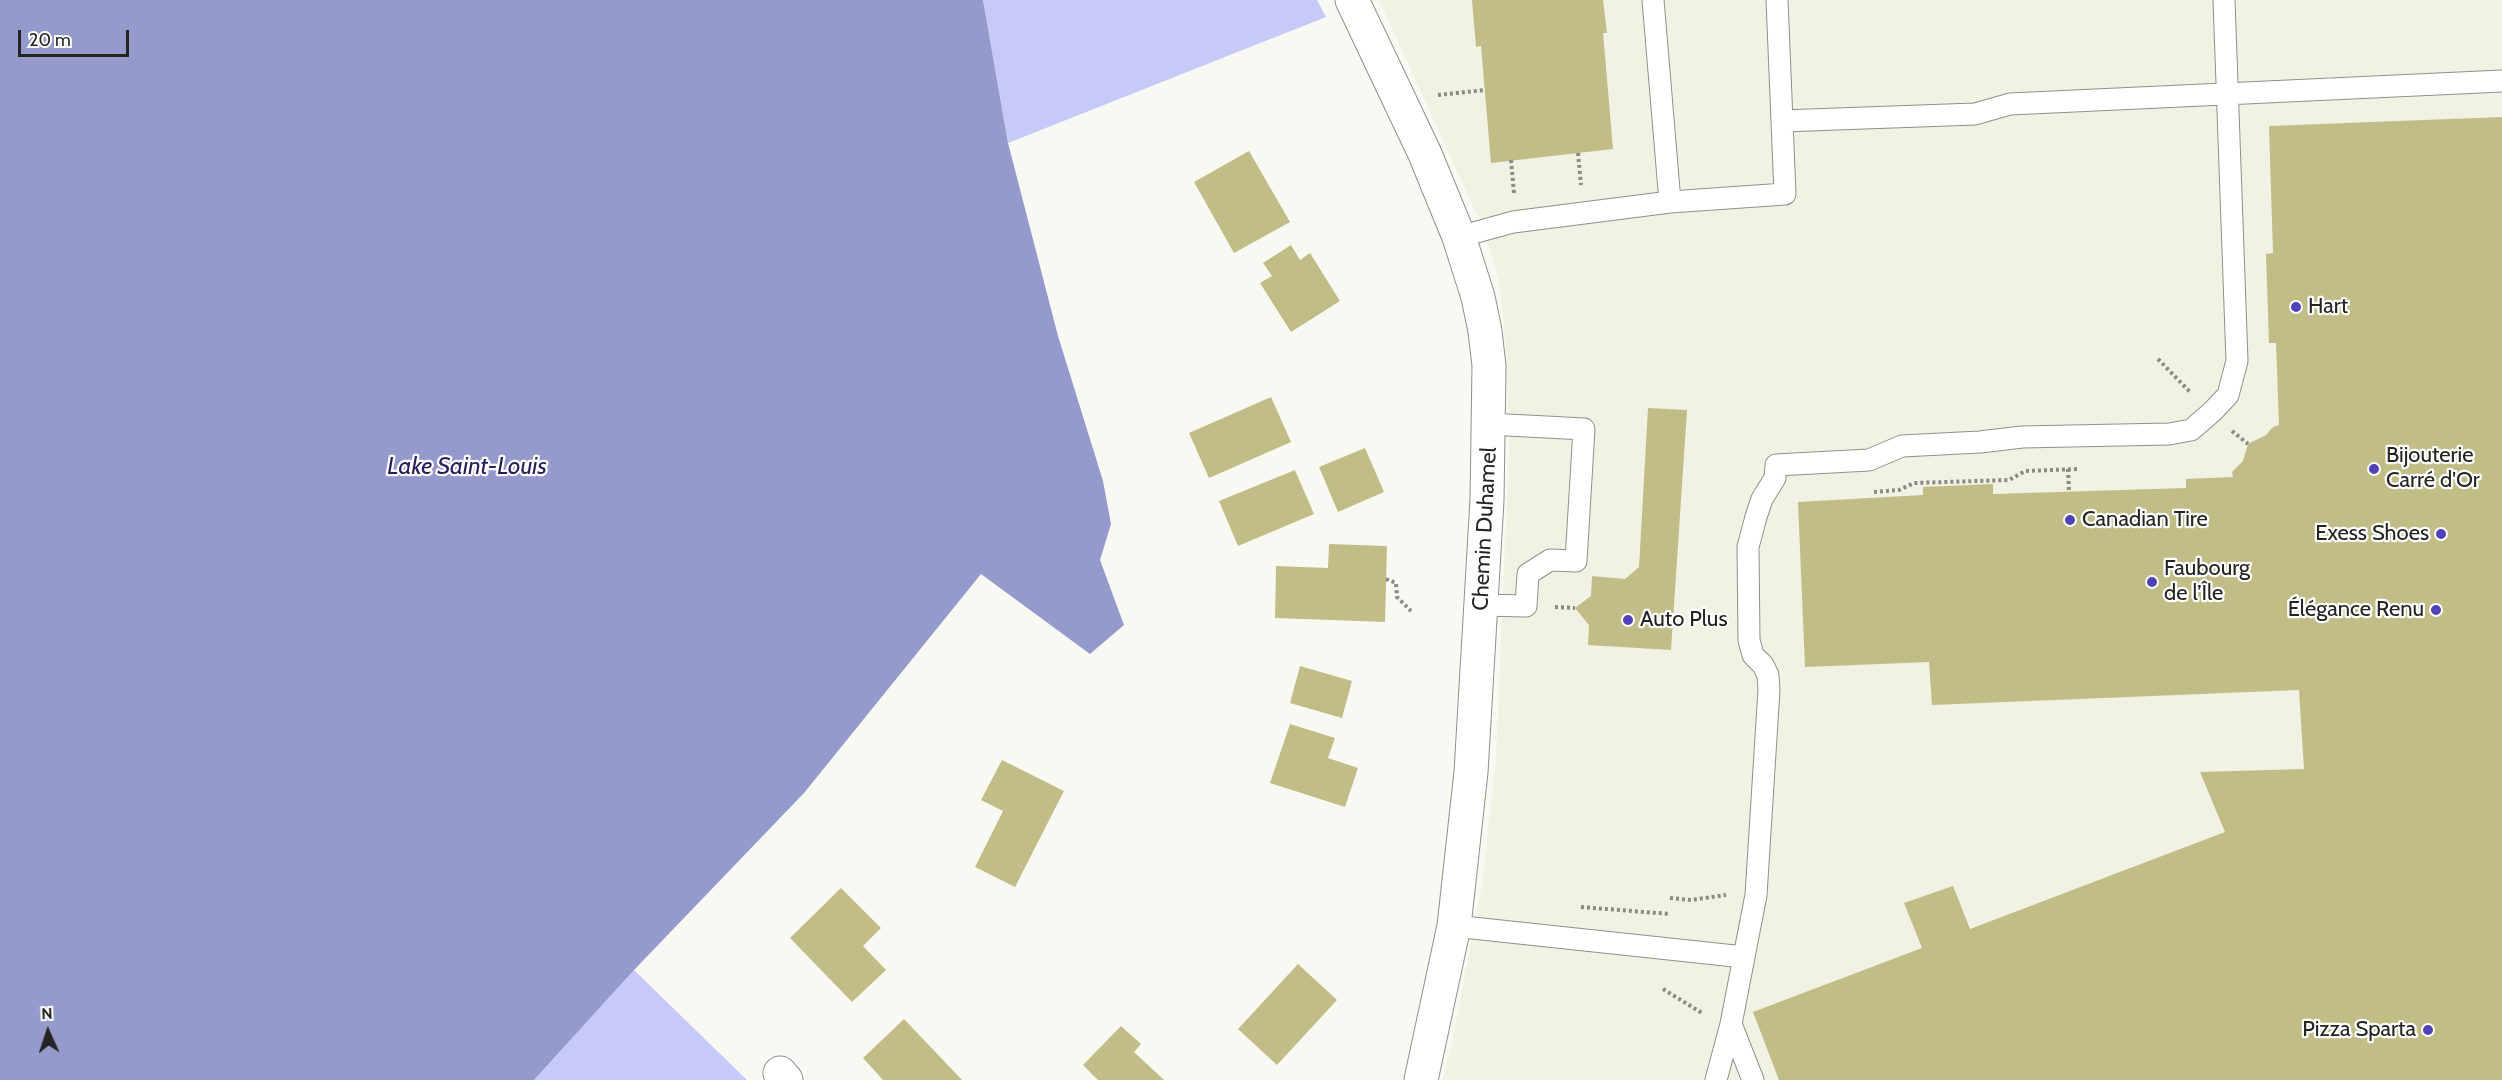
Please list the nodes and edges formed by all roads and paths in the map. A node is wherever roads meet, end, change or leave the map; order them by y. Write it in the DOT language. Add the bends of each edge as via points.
graph roads {
  1 [pos="1352,0"];
  2 [pos="1653,0"];
  3 [pos="1777,0"];
  4 [pos="2224,0"];
  5 [pos="2502,81"];
  6 [pos="1485,90"];
  7 [pos="2227,95"];
  8 [pos="1400,99"];
  9 [pos="1782,121"];
  10 [pos="1578,153"];
  11 [pos="1511,160"];
  12 [pos="1582,190"];
  13 [pos="1514,196"];
  14 [pos="1670,202"];
  15 [pos="1460,237"];
  16 [pos="2158,359"];
  17 [pos="2196,385"];
  18 [pos="2192,394"];
  19 [pos="2183,398"];
  20 [pos="1489,424"];
  21 [pos="2227,427"];
  22 [pos="2248,444"];
  23 [pos="2068,469"];
  24 [pos="2069,491"];
  25 [pos="1386,579"];
  26 [pos="1481,605"];
  27 [pos="1411,611"];
  28 [pos="1728,894"];
  29 [pos="1671,898"];
  30 [pos="1577,907"];
  31 [pos="1670,914"];
  32 [pos="1454,926"];
  33 [pos="1744,957"];
  34 [pos="1663,989"];
  35 [pos="1677,998"];
  36 [pos="1731,1024"];
  37 [pos="1421,1080"];
  38 [pos="1716,1080"];
  39 [pos="1753,1080"];
  1 -- 8 [label="street, Chemin Duhamel"];
  2 -- 14 [label="lane"];
  3 -- 9 [label="lane"];
  4 -- 7 [label="lane"];
  5 -- 7 [label="lane"];
  6 -- 8 [label="path"];
  7 -- 9 [label="lane" via="2010,104 1975,114"];
  7 -- 33 [label="lane" via="2237,361 2228,395 2191,430 1902,446 1869,460 1776,465 1748,547 1749,640 1753,655 1768,675 1769,690 1756,895"];
  8 -- 15 [label="street, Chemin Duhamel"];
  9 -- 14 [label="lane" via="1785,194"];
  10 -- 12 [label="path"];
  11 -- 13 [label="path"];
  14 -- 15 [label="lane" via="1513,222"];
  15 -- 20 [label="street, Chemin Duhamel" via="1485,331"];
  16 -- 18 [label="path"];
  17 -- 18 [label="path"];
  18 -- 19 [label="path"];
  20 -- 26 [label="street, Chemin Duhamel"];
  20 -- 26 [label="lane" via="1584,429 1576,561 1550,560 1528,574 1526,606"];
  21 -- 22 [label="path"];
  23 -- 24 [label="path"];
  25 -- 27 [label="path" via="1396,583 1397,597"];
  26 -- 32 [label="street, Chemin Duhamel" via="1471,772"];
  28 -- 29 [label="path" via="1691,900"];
  30 -- 31 [label="path"];
  32 -- 33 [label="lane"];
  32 -- 37 [label="street, Chemin Duhamel"];
  33 -- 36 [label="lane"];
  34 -- 35 [label="path"];
  36 -- 38 [label="lane"];
  36 -- 39 [label="lane"];
}
